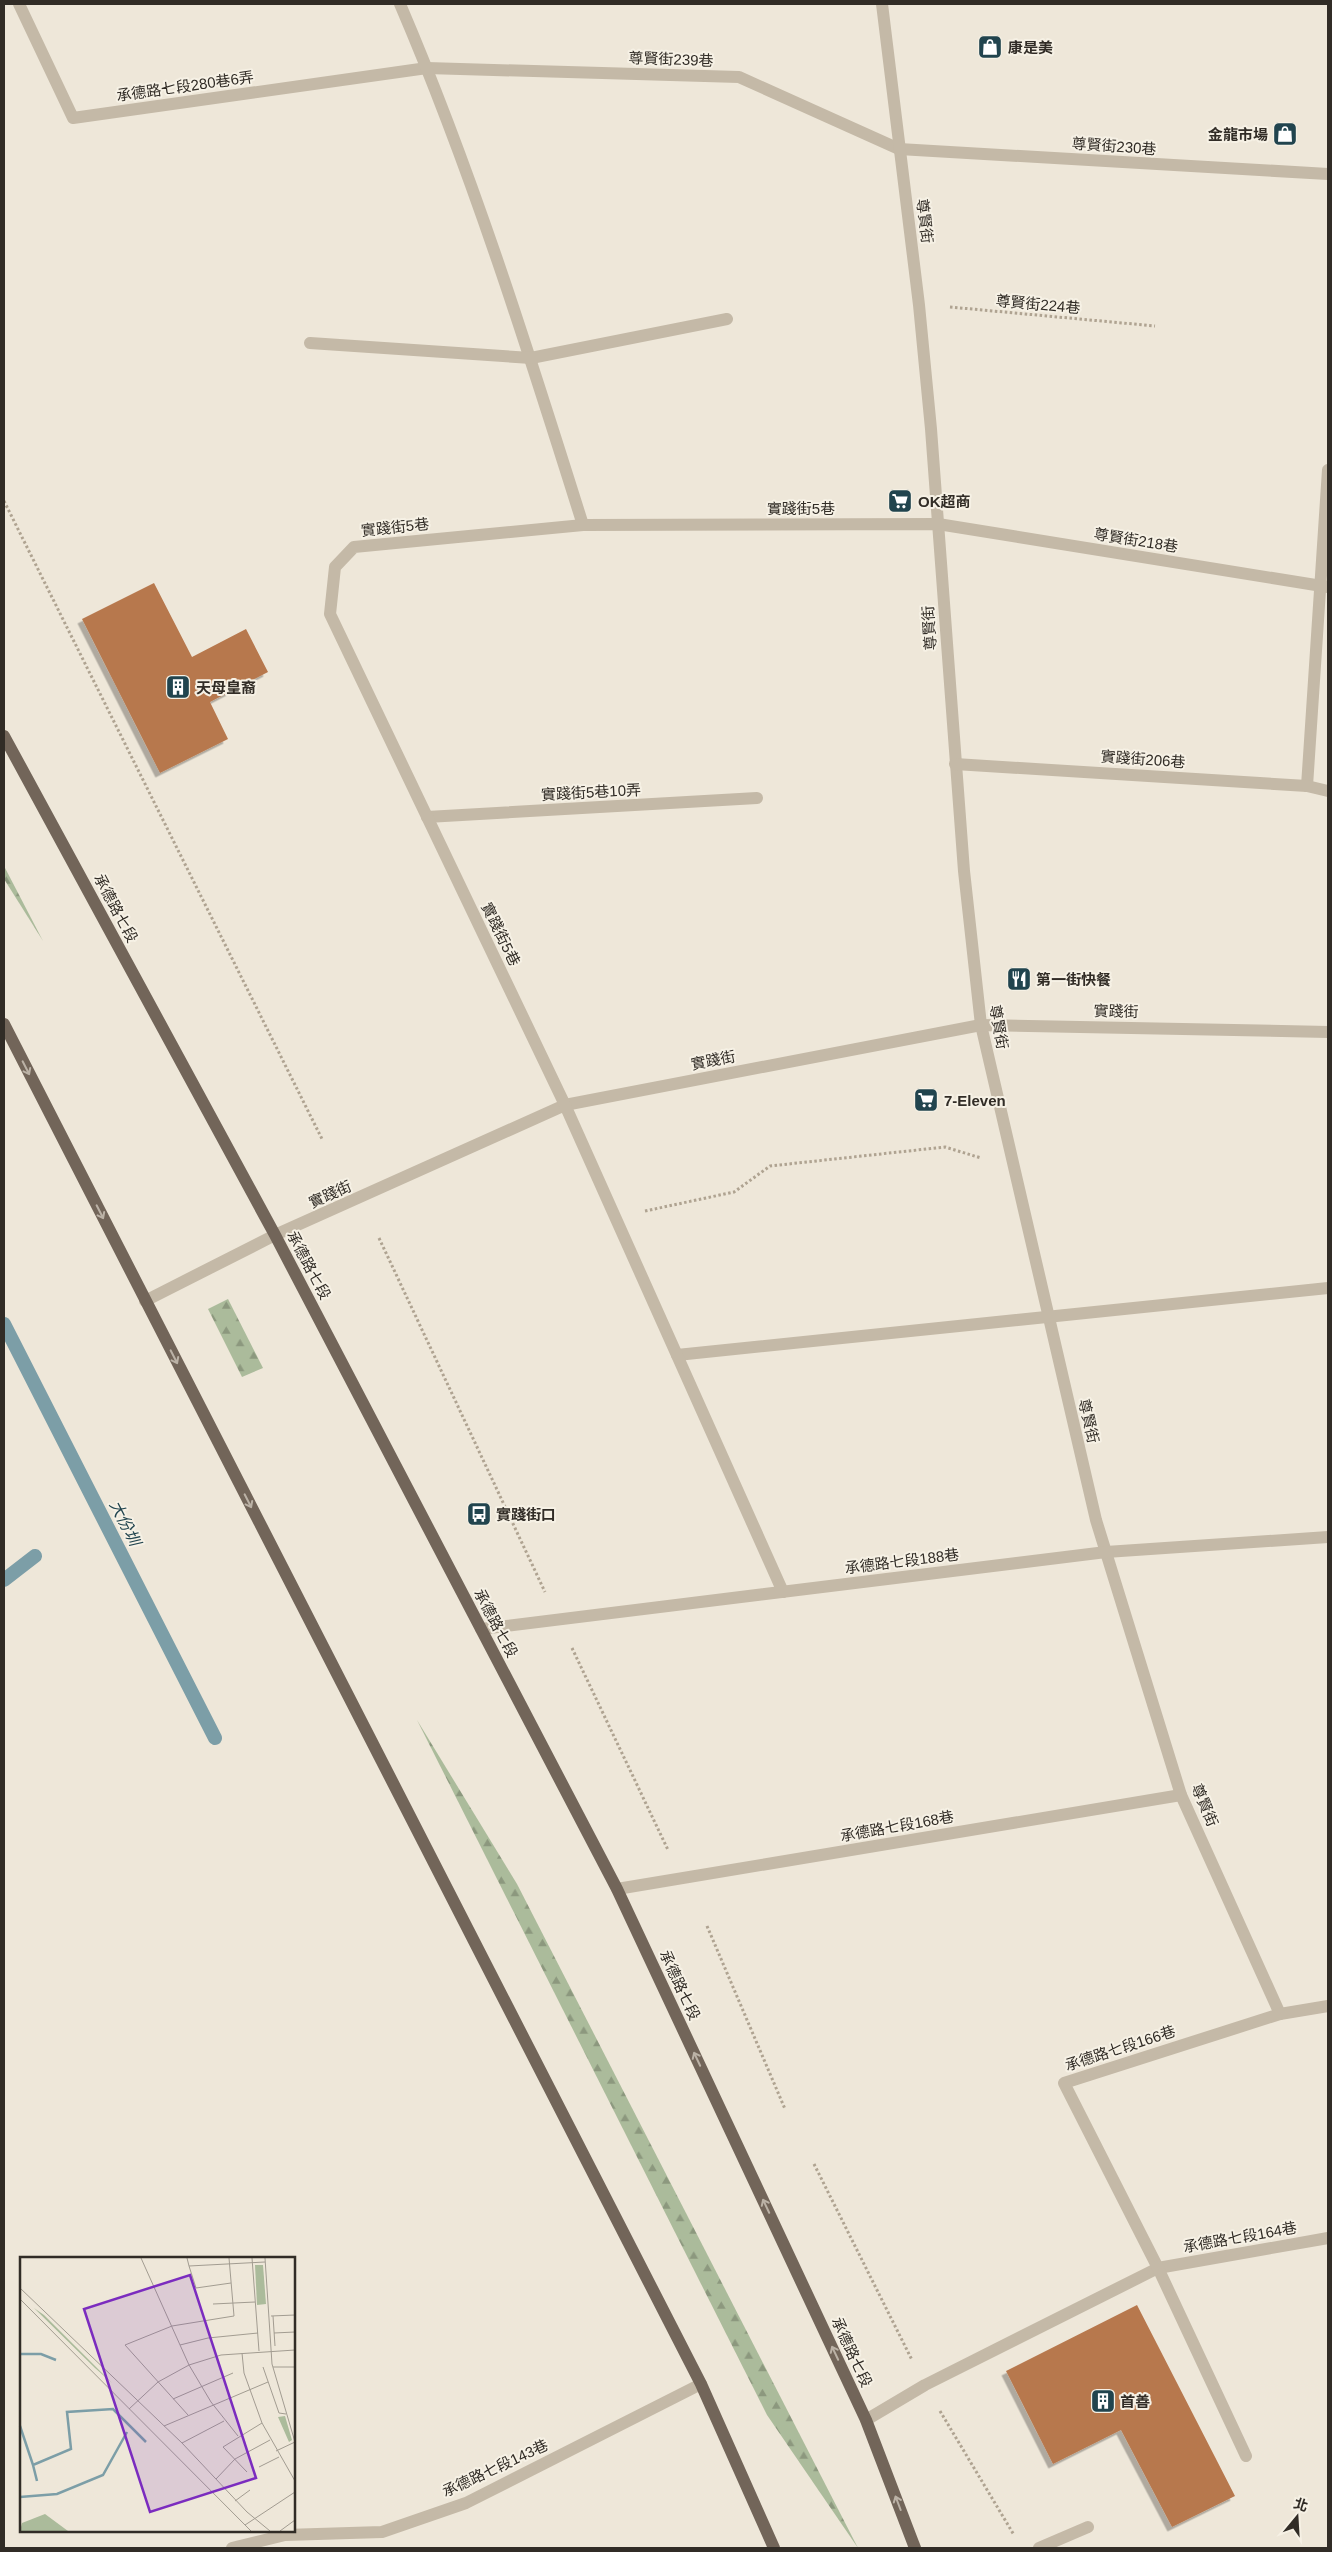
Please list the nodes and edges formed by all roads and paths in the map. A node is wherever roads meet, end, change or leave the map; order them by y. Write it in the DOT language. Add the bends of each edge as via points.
graph roads {
  1 [pos="19,4"];
  2 [pos="400,4"];
  3 [pos="882,4"];
  4 [pos="427,68"];
  5 [pos="899,148"];
  6 [pos="1328,174"];
  7 [pos="919,305"];
  8 [pos="727,319"];
  9 [pos="1155,326"];
  10 [pos="310,342"];
  11 [pos="530,358"];
  12 [pos="1328,470"];
  13 [pos="4,501"];
  14 [pos="938,524"];
  15 [pos="582,525"];
  16 [pos="1324,586"];
  17 [pos="4,736"];
  18 [pos="956,764"];
  19 [pos="1307,786"];
  20 [pos="1328,791"];
  21 [pos="757,798"];
  22 [pos="427,818"];
  23 [pos="4,1024"];
  24 [pos="981,1025"];
  25 [pos="1328,1032"];
  26 [pos="565,1105"];
  27 [pos="322,1139"];
  28 [pos="1013,1166"];
  29 [pos="615,1218"];
  30 [pos="275,1235"];
  31 [pos="378,1238"];
  32 [pos="1328,1288"];
  33 [pos="145,1301"];
  34 [pos="1049,1318"];
  35 [pos="677,1355"];
  36 [pos="1328,1537"];
  37 [pos="1106,1552"];
  38 [pos="783,1592"];
  39 [pos="559,1621"];
  40 [pos="481,1629"];
  41 [pos="1181,1795"];
  42 [pos="668,1850"];
  43 [pos="617,1889"];
  44 [pos="707,1926"];
  45 [pos="1328,2006"];
  46 [pos="1280,2014"];
  47 [pos="786,2109"];
  48 [pos="814,2164"];
  49 [pos="1328,2238"];
  50 [pos="1158,2268"];
  51 [pos="701,2384"];
  52 [pos="925,2385"];
  53 [pos="866,2420"];
  54 [pos="1246,2456"];
  55 [pos="1088,2527"];
  56 [pos="1017,2540"];
  57 [pos="232,2548"];
  58 [pos="774,2548"];
  59 [pos="915,2548"];
  60 [pos="1039,2548"];
  1 -- 4 [label="street, 承德路七段280巷6弄" via="73,118"];
  2 -- 4 [label="street"];
  3 -- 5 [label="street, 尊賢街"];
  4 -- 5 [label="street, 尊賢街239巷" via="739,77"];
  4 -- 11 [label="street"];
  5 -- 6 [label="street, 尊賢街230巷"];
  5 -- 7 [label="street, 尊賢街"];
  7 -- 9 [label="path, 尊賢街224巷"];
  7 -- 14 [label="street, 尊賢街"];
  8 -- 11 [label="street"];
  10 -- 11 [label="street"];
  11 -- 15 [label="street"];
  12 -- 16 [label="street"];
  13 -- 27 [label="path"];
  14 -- 15 [label="street, 實踐街5巷"];
  14 -- 16 [label="street, 尊賢街218巷"];
  14 -- 18 [label="street, 尊賢街"];
  15 -- 22 [label="street, 實踐街5巷" via="354,547 334,567 330,614"];
  16 -- 19 [label="street"];
  17 -- 30 [label="main road, 承德路七段"];
  18 -- 19 [label="street, 實踐街206巷"];
  18 -- 24 [label="street, 尊賢街"];
  19 -- 20 [label="street, 實踐街206巷"];
  21 -- 22 [label="street, 實踐街5巷10弄"];
  22 -- 26 [label="street, 實踐街5巷"];
  23 -- 33 [label="main road, one-way"];
  24 -- 25 [label="street, 實踐街"];
  24 -- 26 [label="street, 實踐街"];
  24 -- 28 [label="street, 尊賢街"];
  26 -- 29 [label="street, 實踐街5巷"];
  26 -- 30 [label="street, 實踐街"];
  28 -- 29 [label="path" via="945,1147 770,1166 734,1192"];
  28 -- 34 [label="street, 尊賢街"];
  29 -- 35 [label="street, 實踐街5巷"];
  30 -- 33 [label="street, 實踐街"];
  30 -- 40 [label="main road, 承德路七段"];
  31 -- 39 [label="path"];
  32 -- 34 [label="street"];
  33 -- 51 [label="main road, one-way"];
  34 -- 35 [label="street"];
  34 -- 37 [label="street, 尊賢街"];
  35 -- 38 [label="street, 實踐街5巷"];
  36 -- 37 [label="street, 承德路七段188巷"];
  37 -- 38 [label="street, 承德路七段188巷"];
  37 -- 41 [label="street, 尊賢街"];
  38 -- 39 [label="street, 承德路七段188巷"];
  39 -- 40 [label="street, 承德路七段188巷"];
  39 -- 42 [label="path"];
  40 -- 43 [label="main road, 承德路七段"];
  41 -- 43 [label="street, 承德路七段168巷"];
  41 -- 46 [label="street, 尊賢街"];
  53 -- 43 [label="main road, 承德路七段, one-way"];
  44 -- 47 [label="path"];
  45 -- 46 [label="street, 承德路七段166巷"];
  46 -- 50 [label="street, 承德路七段166巷" via="1064,2083"];
  48 -- 52 [label="path"];
  49 -- 50 [label="street, 承德路七段164巷"];
  50 -- 52 [label="street, 承德路七段164巷"];
  50 -- 54 [label="street"];
  51 -- 57 [label="street, 承德路七段143巷" via="466,2502 382,2532 285,2535"];
  51 -- 58 [label="main road"];
  52 -- 53 [label="street, 承德路七段164巷"];
  52 -- 56 [label="path"];
  59 -- 53 [label="main road, 承德路七段, one-way"];
  55 -- 60 [label="street"];
}
